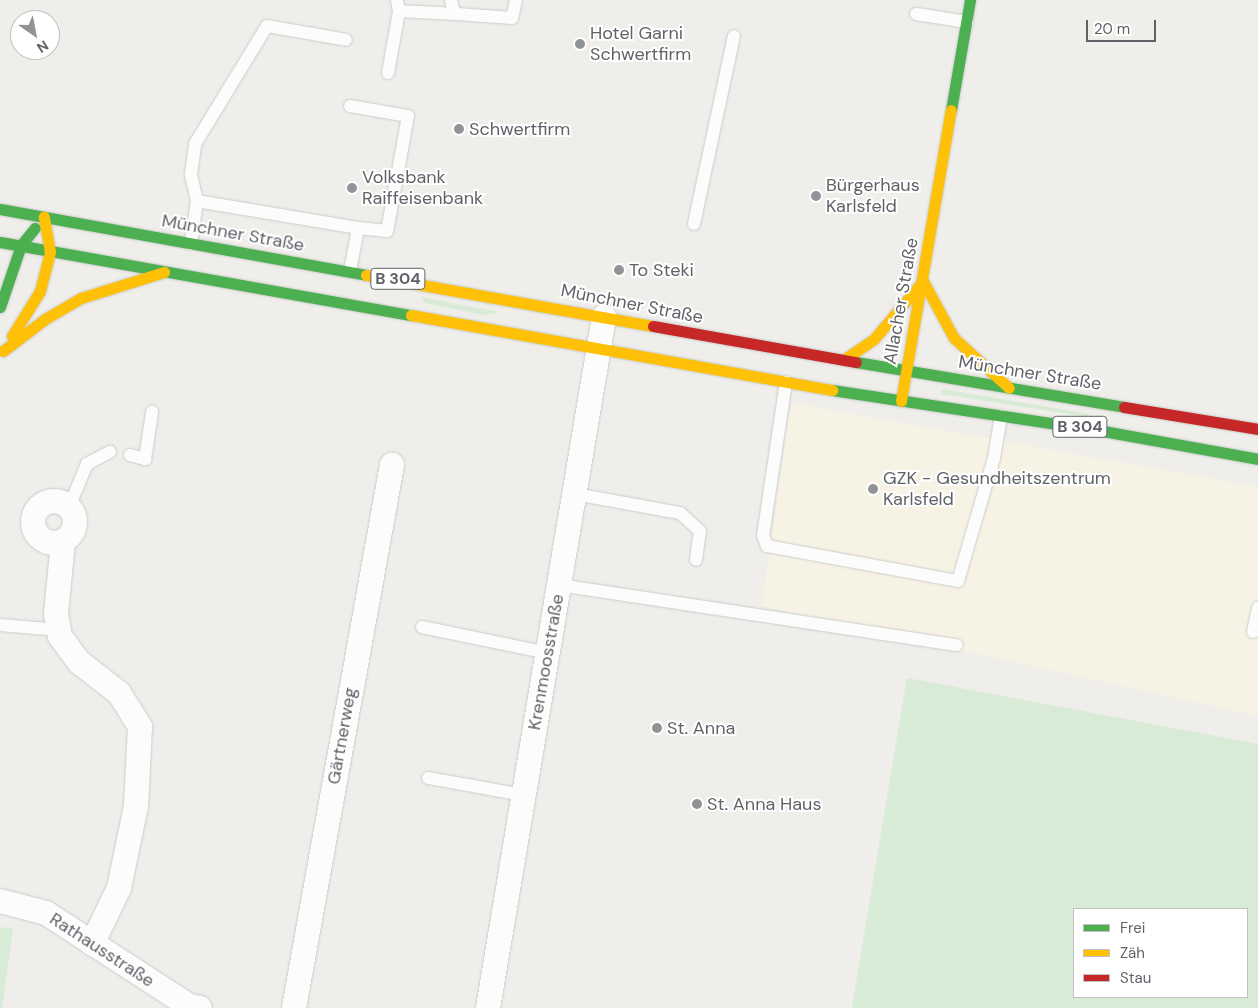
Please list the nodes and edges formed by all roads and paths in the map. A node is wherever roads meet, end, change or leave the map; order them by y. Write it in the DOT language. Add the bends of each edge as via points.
graph roads {
  1 [pos="452,0"];
  2 [pos="516,0"];
  3 [pos="970,0"];
  4 [pos="398,6"];
  5 [pos="457,14"];
  6 [pos="916,14"];
  7 [pos="967,22"];
  8 [pos="734,36"];
  9 [pos="346,40"];
  10 [pos="388,73"];
  11 [pos="350,106"];
  12 [pos="197,201"];
  13 [pos="0,209"];
  14 [pos="44,217"];
  15 [pos="694,224"];
  16 [pos="358,228"];
  17 [pos="0,242"];
  18 [pos="191,244"];
  19 [pos="21,245"];
  20 [pos="50,252"];
  21 [pos="350,271"];
  22 [pos="164,272"];
  23 [pos="923,281"];
  24 [pos="0,307"];
  25 [pos="604,317"];
  26 [pos="600,347"];
  27 [pos="1,352"];
  28 [pos="844,360"];
  29 [pos="907,371"];
  30 [pos="786,382"];
  31 [pos="1009,388"];
  32 [pos="901,401"];
  33 [pos="152,412"];
  34 [pos="1001,416"];
  35 [pos="1258,429"];
  36 [pos="110,452"];
  37 [pos="130,455"];
  38 [pos="1258,459"];
  39 [pos="392,465"];
  40 [pos="575,494"];
  41 [pos="69,507"];
  42 [pos="63,542"];
  43 [pos="696,560"];
  44 [pos="559,585"];
  45 [pos="1258,608"];
  46 [pos="0,625"];
  47 [pos="422,627"];
  48 [pos="59,630"];
  49 [pos="1253,632"];
  50 [pos="957,645"];
  51 [pos="547,653"];
  52 [pos="428,778"];
  53 [pos="523,795"];
  54 [pos="0,902"];
  55 [pos="92,944"];
  56 [pos="200,1008"];
  57 [pos="294,1008"];
  58 [pos="488,1008"];
  1 -- 5 [label="lane"];
  2 -- 5 [label="lane" via="512,18"];
  3 -- 7 [label="main road, Allacher Straße"];
  4 -- 5 [label="lane"];
  4 -- 10 [label="lane"];
  6 -- 7 [label="lane"];
  7 -- 23 [label="main road, Allacher Straße"];
  8 -- 15 [label="lane"];
  9 -- 12 [label="lane" via="267,26 195,144 191,174"];
  11 -- 16 [label="lane" via="408,116 387,232"];
  12 -- 16 [label="lane"];
  12 -- 18 [label="lane"];
  13 -- 14 [label="main road, Münchner Straße / B 304"];
  14 -- 18 [label="main road, Münchner Straße / B 304"];
  14 -- 19 [label="main road"];
  14 -- 20 [label="main road"];
  16 -- 21 [label="lane"];
  17 -- 19 [label="main road, B 304"];
  18 -- 21 [label="main road, Münchner Straße / B 304"];
  19 -- 20 [label="main road, B 304"];
  19 -- 24 [label="main road"];
  20 -- 22 [label="main road, B 304"];
  20 -- 27 [label="main road" via="40,291"];
  21 -- 25 [label="main road, Münchner Straße / B 304"];
  22 -- 26 [label="main road, B 304"];
  22 -- 27 [label="main road" via="81,298 45,319"];
  23 -- 28 [label="main road" via="874,339"];
  23 -- 29 [label="main road, Allacher Straße"];
  23 -- 31 [label="main road" via="954,338"];
  25 -- 26 [label="street, Krenmoosstraße"];
  25 -- 28 [label="main road, Münchner Straße / B 304"];
  26 -- 30 [label="main road, B 304"];
  26 -- 40 [label="street, Krenmoosstraße"];
  28 -- 29 [label="main road, Münchner Straße / B 304"];
  29 -- 31 [label="main road, Münchner Straße / B 304"];
  29 -- 32 [label="main road, Allacher Straße"];
  30 -- 32 [label="main road, B 304"];
  30 -- 34 [label="lane" via="763,535 768,546 958,581 994,458"];
  31 -- 35 [label="main road, Münchner Straße / B 304"];
  32 -- 34 [label="main road, B 304"];
  33 -- 37 [label="lane" via="145,459"];
  34 -- 38 [label="main road, B 304"];
  36 -- 41 [label="lane" via="87,464"];
  39 -- 57 [label="street, Gärtnerweg"];
  40 -- 43 [label="lane" via="680,514 700,531"];
  40 -- 44 [label="street, Krenmoosstraße"];
  41 -- 42 [label="street" via="76,522 74,530"];
  41 -- 42 [label="street" via="55,501 48,502 33,518 36,533 41,539 55,544"];
  42 -- 48 [label="street" via="56,614"];
  44 -- 50 [label="lane"];
  44 -- 51 [label="street, Krenmoosstraße"];
  45 -- 49 [label="lane"];
  46 -- 48 [label="lane"];
  47 -- 51 [label="lane"];
  48 -- 55 [label="street" via="79,662 119,693 140,727 136,806 119,888"];
  51 -- 53 [label="street, Krenmoosstraße"];
  52 -- 53 [label="lane"];
  53 -- 58 [label="street, Krenmoosstraße"];
  54 -- 55 [label="street, Rathausstraße" via="46,913"];
  55 -- 56 [label="street, Rathausstraße" via="189,1006"];
}
